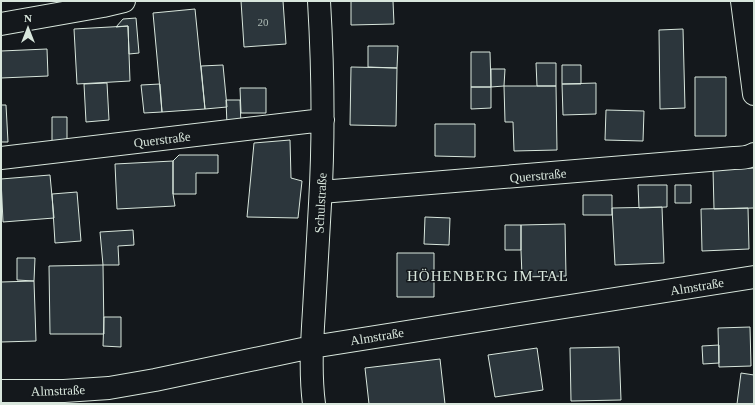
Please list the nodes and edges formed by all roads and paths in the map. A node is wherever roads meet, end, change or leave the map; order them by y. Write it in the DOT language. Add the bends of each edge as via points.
graph roads {
  1 [pos="124,1"];
  2 [pos="319,1"];
  3 [pos="742,1"];
  4 [pos="1,24"];
  5 [pos="754,94"];
  6 [pos="322,120"];
  7 [pos="754,154"];
  8 [pos="1,158"];
  9 [pos="321,192"];
  10 [pos="754,277"];
  11 [pos="312,347"];
  12 [pos="1,391"];
  13 [pos="110,396"];
  14 [pos="314,404"];
  1 -- 4 [label="street"];
  2 -- 6 [label="street, Schulstraße"];
  3 -- 5 [label="street"];
  6 -- 8 [label="street, Querstraße"];
  6 -- 9 [label="street, Schulstraße"];
  7 -- 9 [label="street, Querstraße" via="746,157"];
  9 -- 11 [label="street, Schulstraße"];
  10 -- 11 [label="street, Almstraße"];
  11 -- 13 [label="street, Almstraße" via="155,380"];
  11 -- 14 [label="street, Schulstraße"];
  12 -- 13 [label="street, Almstraße" via="64,391"];
}
